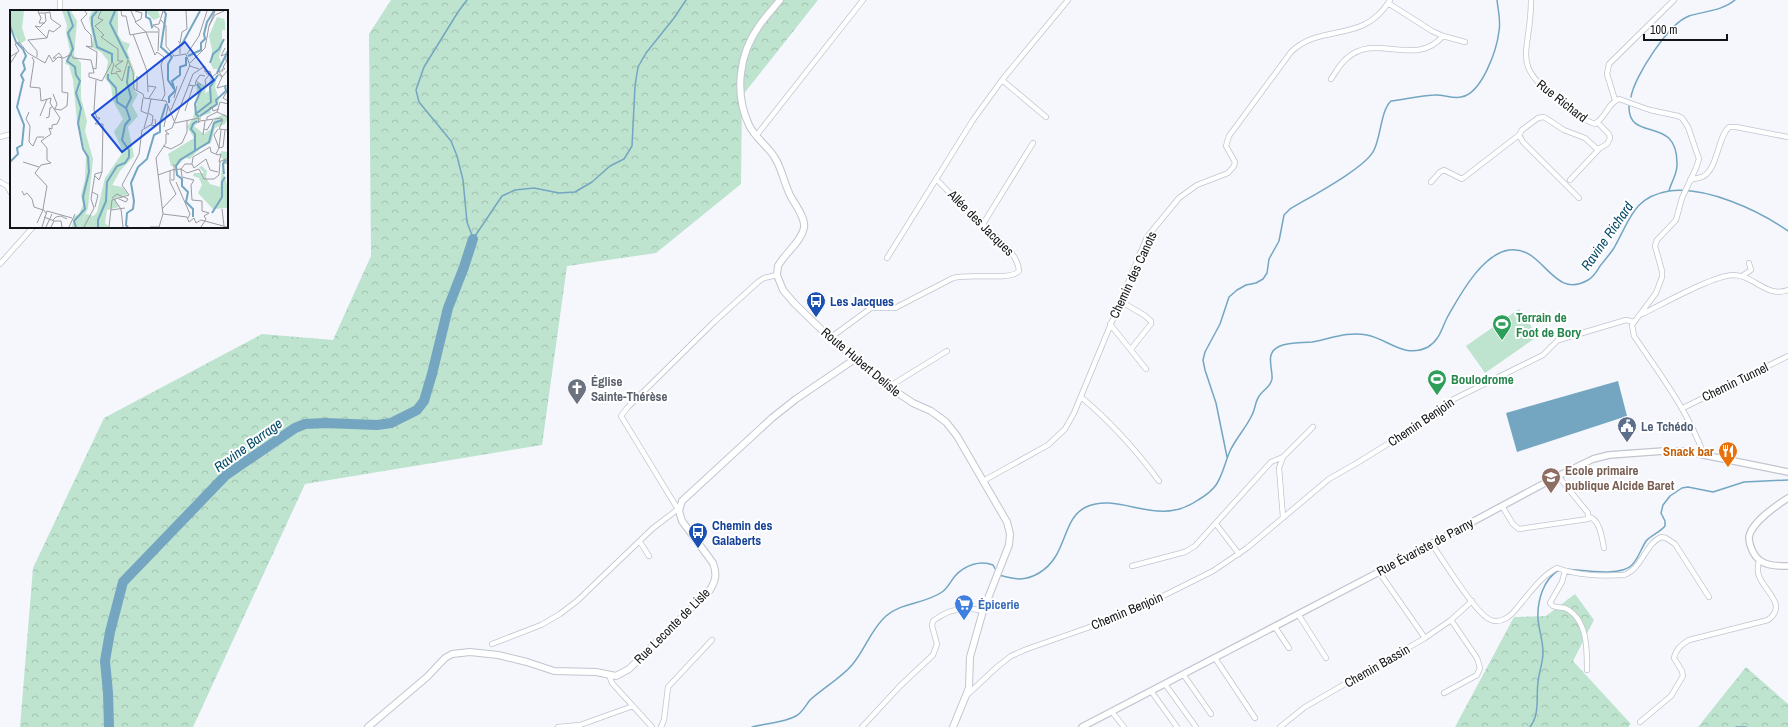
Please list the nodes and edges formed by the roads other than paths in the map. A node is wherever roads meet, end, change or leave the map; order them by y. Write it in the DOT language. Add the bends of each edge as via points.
graph roads {
  1 [pos="780,0"];
  2 [pos="863,0"];
  3 [pos="1068,0"];
  4 [pos="1531,0"];
  5 [pos="1674,0"];
  6 [pos="1389,1"];
  7 [pos="1442,36"];
  8 [pos="1466,42"];
  9 [pos="1331,79"];
  10 [pos="1002,80"];
  11 [pos="1615,100"];
  12 [pos="1046,117"];
  13 [pos="1597,122"];
  14 [pos="10,134"];
  15 [pos="1518,135"];
  16 [pos="756,136"];
  17 [pos="0,137"];
  18 [pos="1788,137"];
  19 [pos="1032,143"];
  20 [pos="1600,148"];
  21 [pos="936,179"];
  22 [pos="1570,180"];
  23 [pos="0,182"];
  24 [pos="1430,182"];
  25 [pos="1689,182"];
  26 [pos="10,191"];
  27 [pos="1580,198"];
  28 [pos="983,224"];
  29 [pos="33,228"];
  30 [pos="887,258"];
  31 [pos="1749,263"];
  32 [pos="0,264"];
  33 [pos="777,275"];
  34 [pos="1742,276"];
  35 [pos="1788,290"];
  36 [pos="1120,301"];
  37 [pos="1640,315"];
  38 [pos="1634,322"];
  39 [pos="1110,324"];
  40 [pos="830,338"];
  41 [pos="1131,349"];
  42 [pos="947,351"];
  43 [pos="1788,356"];
  44 [pos="855,359"];
  45 [pos="1146,369"];
  46 [pos="890,386"];
  47 [pos="1081,397"];
  48 [pos="1683,408"];
  49 [pos="1313,427"];
  50 [pos="1704,455"];
  51 [pos="1283,457"];
  52 [pos="1788,472"];
  53 [pos="1558,476"];
  54 [pos="983,480"];
  55 [pos="1159,482"];
  56 [pos="1788,498"];
  57 [pos="1502,506"];
  58 [pos="678,510"];
  59 [pos="1283,517"];
  60 [pos="1589,517"];
  61 [pos="1216,524"];
  62 [pos="640,542"];
  63 [pos="1432,543"];
  64 [pos="1604,548"];
  65 [pos="1239,554"];
  66 [pos="649,556"];
  67 [pos="1759,561"];
  68 [pos="1132,566"];
  69 [pos="1788,566"];
  70 [pos="1562,570"];
  71 [pos="1379,572"];
  72 [pos="1709,597"];
  73 [pos="1472,601"];
  74 [pos="983,611"];
  75 [pos="1298,614"];
  76 [pos="1451,620"];
  77 [pos="1275,627"];
  78 [pos="1425,638"];
  79 [pos="712,640"];
  80 [pos="492,644"];
  81 [pos="1289,648"];
  82 [pos="1215,658"];
  83 [pos="1326,658"];
  84 [pos="1587,670"];
  85 [pos="1183,674"];
  86 [pos="609,675"];
  87 [pos="1165,684"];
  88 [pos="1150,691"];
  89 [pos="1444,693"];
  90 [pos="967,695"];
  91 [pos="633,706"];
  92 [pos="1112,712"];
  93 [pos="1211,714"];
  94 [pos="1255,718"];
  95 [pos="1640,722"];
  96 [pos="368,727"];
  97 [pos="558,727"];
  98 [pos="652,727"];
  99 [pos="661,727"];
  100 [pos="862,727"];
  101 [pos="953,727"];
  102 [pos="1082,727"];
  103 [pos="1124,727"];
  104 [pos="1177,727"];
  105 [pos="1196,727"];
  106 [pos="1280,727"];
  1 -- 16 [label="main road" via="758,27 744,54 740,97 749,125"];
  2 -- 16 [label="street"];
  3 -- 10 [label="street, Allée des Jacques"];
  4 -- 13 [label="street, Rue Richard" via="1525,60 1529,72 1542,88 1584,119 1595,124"];
  5 -- 11 [label="street" via="1609,64 1607,74"];
  6 -- 7 [label="street"];
  6 -- 36 [label="street, Chemin des Canots" via="1372,22 1358,28 1310,39 1291,52 1229,136 1226,146 1234,162 1232,169 1221,177 1197,185 1179,198 1162,217 1147,237"];
  7 -- 8 [label="street"];
  7 -- 9 [label="street" via="1433,46 1418,51 1372,48 1362,50 1346,59"];
  10 -- 12 [label="street"];
  10 -- 21 [label="street, Allée des Jacques"];
  11 -- 13 [label="street, Rue Richard" via="1604,117"];
  11 -- 25 [label="street" via="1623,99 1682,118 1688,127 1698,159"];
  13 -- 20 [label="street" via="1610,138 1607,144"];
  14 -- 17 [label="street"];
  15 -- 20 [label="street" via="1538,118 1544,117"];
  15 -- 24 [label="street" via="1462,179 1444,170"];
  15 -- 27 [label="street"];
  16 -- 33 [label="main road" via="779,164 787,190 803,221 804,228 778,266"];
  18 -- 25 [label="street" via="1729,127 1706,174"];
  19 -- 28 [label="street"];
  20 -- 22 [label="street"];
  21 -- 28 [label="street, Allée des Jacques"];
  21 -- 30 [label="street, Allée des Jacques"];
  23 -- 26 [label="street"];
  25 -- 37 [label="street" via="1676,220 1657,240 1655,246 1662,277 1656,293"];
  28 -- 40 [label="street, Allée des Jacques" via="1018,262 1020,271 1017,274 952,278 895,308 871,308"];
  29 -- 32 [label="street"];
  31 -- 34 [label="street" via="1751,270"];
  33 -- 40 [label="main road, Route Hubert Delisle" via="783,290"];
  33 -- 58 [label="street" via="764,278 714,322 621,416"];
  34 -- 35 [label="street" via="1767,290"];
  34 -- 37 [label="street" via="1717,278"];
  36 -- 39 [label="street, Chemin des Canots"];
  36 -- 41 [label="street" via="1151,321"];
  37 -- 38 [label="street"];
  38 -- 48 [label="street" via="1634,336"];
  38 -- 59 [label="street, Chemin Benjoin" via="1626,320 1557,341 1544,355 1454,399 1433,416 1329,479"];
  39 -- 41 [label="street"];
  39 -- 47 [label="street, Chemin des Canots"];
  40 -- 44 [label="main road, Route Hubert Delisle"];
  41 -- 45 [label="street"];
  42 -- 46 [label="street"];
  43 -- 48 [label="street, Chemin Tunnel"];
  44 -- 46 [label="main road, Route Hubert Delisle"];
  44 -- 58 [label="main road" via="772,418 688,495"];
  46 -- 54 [label="main road, Route Hubert Delisle" via="946,422"];
  47 -- 54 [label="street, Chemin des Canots" via="1065,429 1052,441"];
  47 -- 55 [label="street" via="1129,443"];
  48 -- 50 [label="street"];
  49 -- 51 [label="street"];
  50 -- 52 [label="street, Rue Évariste de Parny"];
  50 -- 53 [label="street, Rue Évariste de Parny" via="1664,451 1609,455 1593,459"];
  51 -- 59 [label="street" via="1279,468"];
  51 -- 61 [label="street" via="1271,462"];
  53 -- 57 [label="street, Rue Évariste de Parny"];
  53 -- 60 [label="street"];
  54 -- 74 [label="main road, Route Hubert Delisle" via="1007,522 1010,534 1009,545"];
  56 -- 67 [label="street" via="1754,526 1751,532 1751,547"];
  57 -- 60 [label="street" via="1519,529 1586,520"];
  57 -- 63 [label="street, Rue Évariste de Parny"];
  58 -- 62 [label="street" via="652,529"];
  58 -- 86 [label="main road, Rue Leconte de Lisle" via="682,521 716,570 714,584 629,669 621,675"];
  59 -- 65 [label="street, Chemin Benjoin"];
  60 -- 64 [label="street" via="1597,522"];
  61 -- 65 [label="street"];
  61 -- 68 [label="street" via="1190,549"];
  62 -- 66 [label="street"];
  62 -- 80 [label="street" via="560,614 542,625"];
  63 -- 71 [label="street, Rue Évariste de Parny"];
  63 -- 73 [label="street"];
  65 -- 90 [label="street, Chemin Benjoin" via="1213,571 1151,602 1011,656"];
  67 -- 69 [label="street" via="1773,566"];
  67 -- 95 [label="street" via="1759,576 1776,602 1777,611 1773,617 1682,644 1674,658 1683,676 1671,696"];
  70 -- 72 [label="street" via="1589,575 1624,576 1636,568 1658,538 1663,537 1675,544"];
  70 -- 73 [label="street" via="1547,573 1504,619 1492,621 1486,618"];
  70 -- 84 [label="street" via="1550,603 1570,611 1582,628 1587,648"];
  71 -- 75 [label="street, Rue Évariste de Parny"];
  71 -- 78 [label="street"];
  73 -- 76 [label="street, Chemin Bassin"];
  74 -- 90 [label="main road" via="970,657"];
  74 -- 100 [label="street" via="970,608 955,610 933,621 937,647 933,655"];
  75 -- 77 [label="street, Rue Évariste de Parny"];
  75 -- 83 [label="street"];
  76 -- 78 [label="street, Chemin Bassin"];
  76 -- 89 [label="street" via="1477,658 1480,668 1477,675"];
  77 -- 81 [label="street"];
  77 -- 82 [label="street, Rue Évariste de Parny"];
  78 -- 106 [label="street, Chemin Bassin" via="1306,707"];
  79 -- 99 [label="street" via="668,687"];
  82 -- 85 [label="street, Rue Évariste de Parny"];
  82 -- 94 [label="street"];
  85 -- 87 [label="street, Rue Évariste de Parny"];
  85 -- 93 [label="street"];
  86 -- 91 [label="street" via="612,683"];
  86 -- 96 [label="main road, Rue Leconte de Lisle" via="596,672 554,671 498,655 470,652 452,654"];
  87 -- 88 [label="street, Rue Évariste de Parny"];
  87 -- 105 [label="street"];
  88 -- 92 [label="street, Rue Évariste de Parny"];
  88 -- 104 [label="street"];
  90 -- 101 [label="main road"];
  91 -- 97 [label="street" via="580,724"];
  91 -- 98 [label="street"];
  92 -- 102 [label="street, Rue Évariste de Parny"];
  92 -- 103 [label="street"];
}
